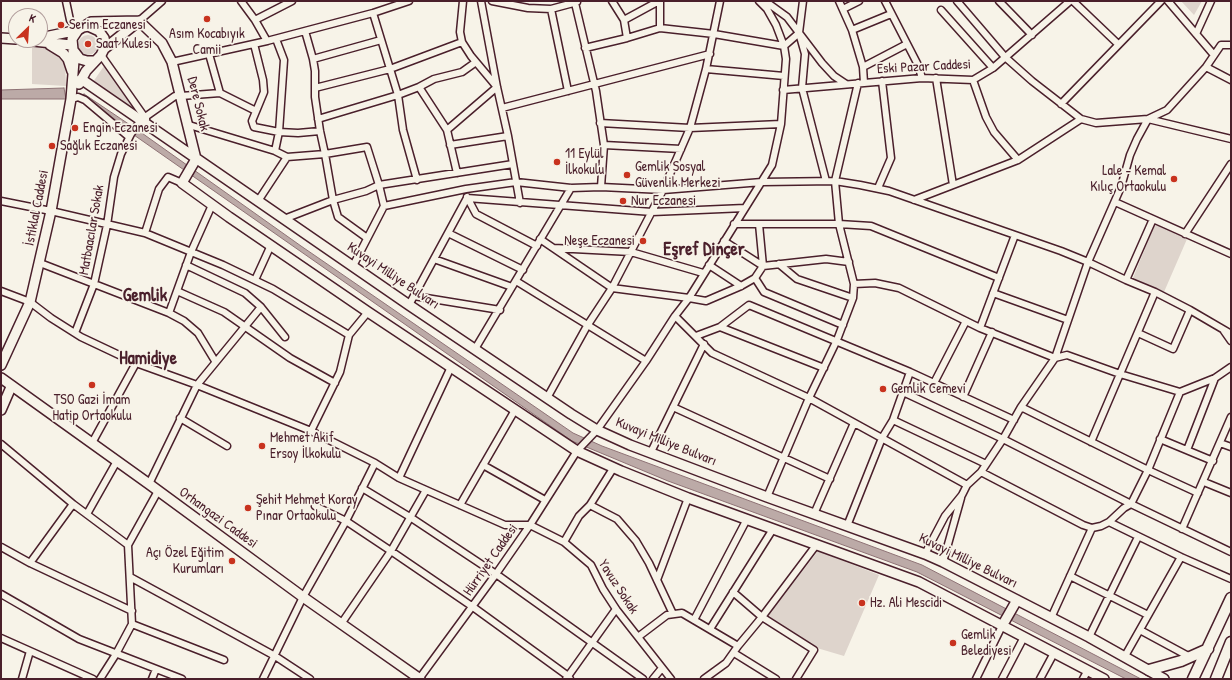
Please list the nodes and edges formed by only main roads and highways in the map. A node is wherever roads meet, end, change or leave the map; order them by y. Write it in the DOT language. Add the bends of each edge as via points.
graph roads {
  1 [pos="139,21"];
  2 [pos="78,30"];
  3 [pos="48,38"];
  4 [pos="48,41"];
  5 [pos="48,43"];
  6 [pos="72,47"];
  7 [pos="100,55"];
  8 [pos="74,88"];
  9 [pos="194,163"];
  10 [pos="1,366"];
  11 [pos="1,378"];
  12 [pos="11,387"];
  13 [pos="1,410"];
  14 [pos="1231,598"];
  15 [pos="1017,600"];
  16 [pos="1002,626"];
  17 [pos="1231,642"];
  18 [pos="1208,649"];
  19 [pos="1150,670"];
  20 [pos="420,679"];
  21 [pos="1104,679"];
  22 [pos="1164,679"];
  23 [pos="1193,679"];
  24 [pos="1216,679"];
  1 -- 2 [label="main road" via="91,22"];
  1 -- 7 [label="main road"];
  1 -- 9 [label="main road, Dere Sokak" via="162,43 172,62 189,125"];
  2 -- 3 [label="main road"];
  2 -- 6 [label="main road" via="72,39"];
  2 -- 7 [label="main road" via="88,26 99,31 104,38"];
  4 -- 6 [label="main road"];
  5 -- 8 [label="main road" via="63,52 68,60"];
  6 -- 7 [label="main road" via="80,59 87,61"];
  6 -- 8 [label="main road, İstiklal Caddesi"];
  7 -- 8 [label="main road"];
  8 -- 9 [label="main road, Kuvayi Milliye Bulvarı" via="137,126 150,126"];
  8 -- 10 [label="main road, İstiklal Caddesi" via="52,211 30,302"];
  9 -- 15 [label="main road, Kuvayi Milliye Bulvarı" via="258,201 546,398 598,430 630,445 767,497 925,554"];
  9 -- 16 [label="main road" via="184,180 212,205 577,451 688,498 919,582"];
  11 -- 12 [label="main road, Orhangazi Caddesi"];
  12 -- 13 [label="main road"];
  12 -- 20 [label="main road, Orhangazi Caddesi"];
  14 -- 18 [label="main road"];
  15 -- 16 [label="main road"];
  15 -- 19 [label="main road, Kuvayi Milliye Bulvarı"];
  16 -- 21 [label="main road"];
  17 -- 24 [label="main road"];
  18 -- 19 [label="main road" via="1169,666"];
  18 -- 23 [label="main road"];
  19 -- 22 [label="main road, Kuvayi Milliye Bulvarı"];
}
